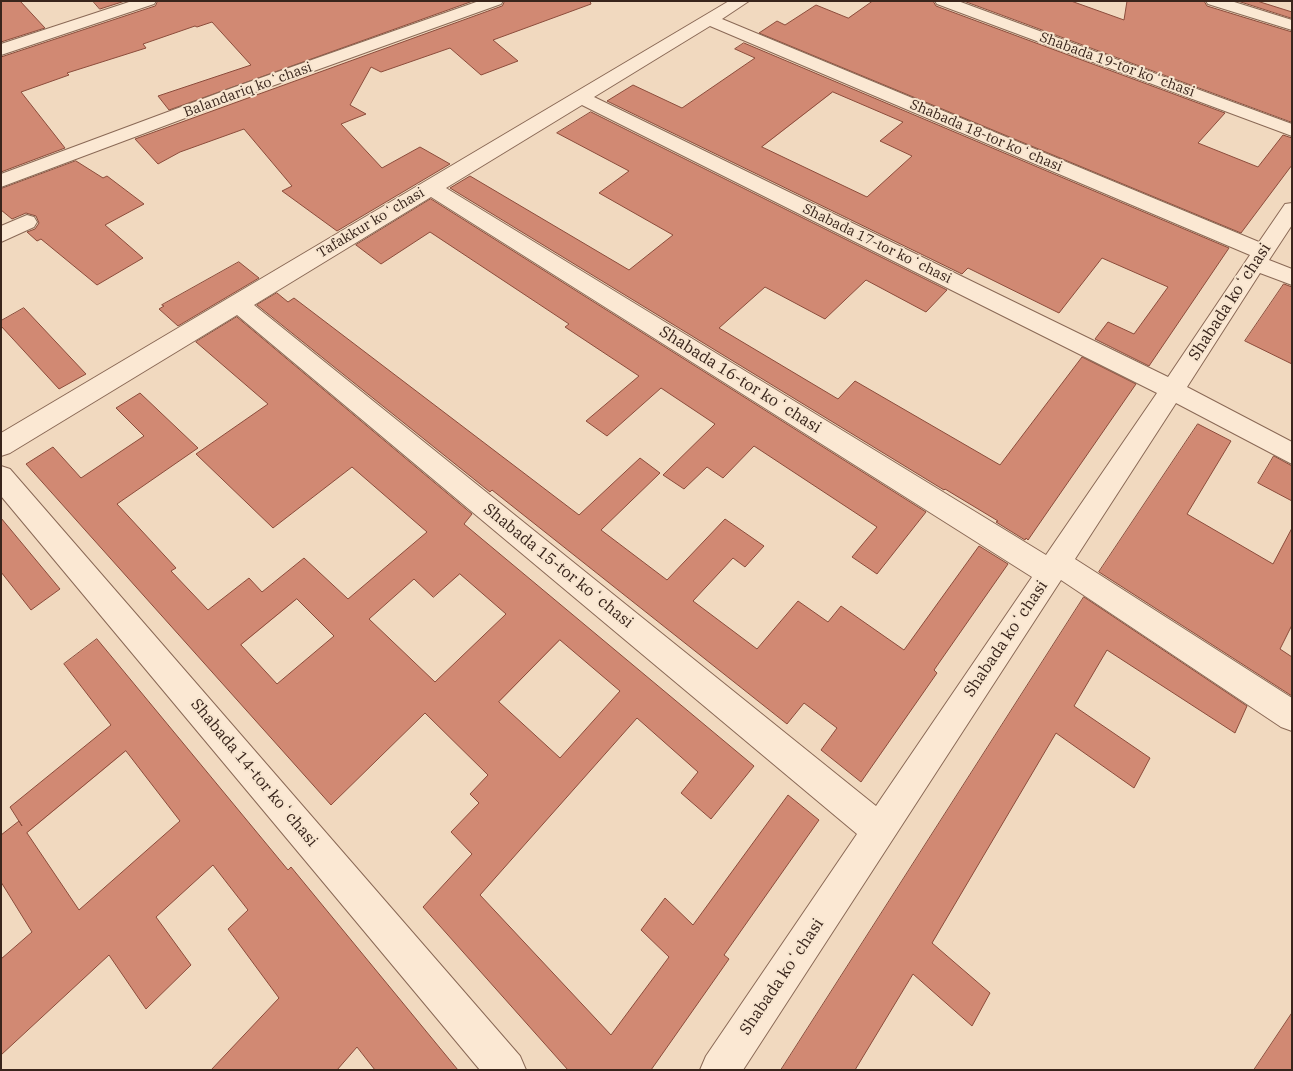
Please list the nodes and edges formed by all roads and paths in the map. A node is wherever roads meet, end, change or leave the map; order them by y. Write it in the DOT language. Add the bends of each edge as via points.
graph roads {
  1 [pos="148,1"];
  2 [pos="495,1"];
  3 [pos="741,1"];
  4 [pos="943,1"];
  5 [pos="1214,1"];
  6 [pos="709,20"];
  7 [pos="1292,25"];
  8 [pos="1,50"];
  9 [pos="582,98"];
  10 [pos="1292,130"];
  11 [pos="1,182"];
  12 [pos="430,187"];
  13 [pos="1292,209"];
  14 [pos="26,222"];
  15 [pos="1,235"];
  16 [pos="1259,257"];
  17 [pos="1292,278"];
  18 [pos="238,303"];
  19 [pos="1172,390"];
  20 [pos="1,446"];
  21 [pos="1292,454"];
  22 [pos="1,477"];
  23 [pos="1053,567"];
  24 [pos="1292,716"];
  25 [pos="879,830"];
  26 [pos="506,1070"];
  27 [pos="720,1070"];
  1 -- 8 [label="street"];
  2 -- 11 [label="street, Balandariq koʻchasi" via="238,92"];
  3 -- 6 [label="street, Tafakkur koʻchasi"];
  4 -- 10 [label="street, Shabada 19-tor koʻchasi"];
  5 -- 7 [label="street"];
  6 -- 9 [label="street, Tafakkur koʻchasi"];
  6 -- 16 [label="street, Shabada 18-tor koʻchasi"];
  9 -- 12 [label="street, Tafakkur koʻchasi"];
  9 -- 19 [label="street, Shabada 17-tor koʻchasi"];
  12 -- 18 [label="street, Tafakkur koʻchasi"];
  12 -- 23 [label="street, Shabada 16-tor koʻchasi"];
  13 -- 16 [label="street, Shabada koʻchasi"];
  14 -- 15 [label="street"];
  16 -- 17 [label="street, Shabada 18-tor koʻchasi"];
  16 -- 19 [label="street, Shabada koʻchasi"];
  18 -- 20 [label="street, Tafakkur koʻchasi"];
  18 -- 25 [label="street, Shabada 15-tor koʻchasi"];
  19 -- 21 [label="street, Shabada 17-tor koʻchasi"];
  19 -- 23 [label="street, Shabada koʻchasi"];
  22 -- 26 [label="street, Shabada 14-tor koʻchasi"];
  23 -- 24 [label="street, Shabada 16-tor koʻchasi"];
  23 -- 25 [label="street, Shabada koʻchasi"];
  25 -- 27 [label="street, Shabada koʻchasi"];
}
